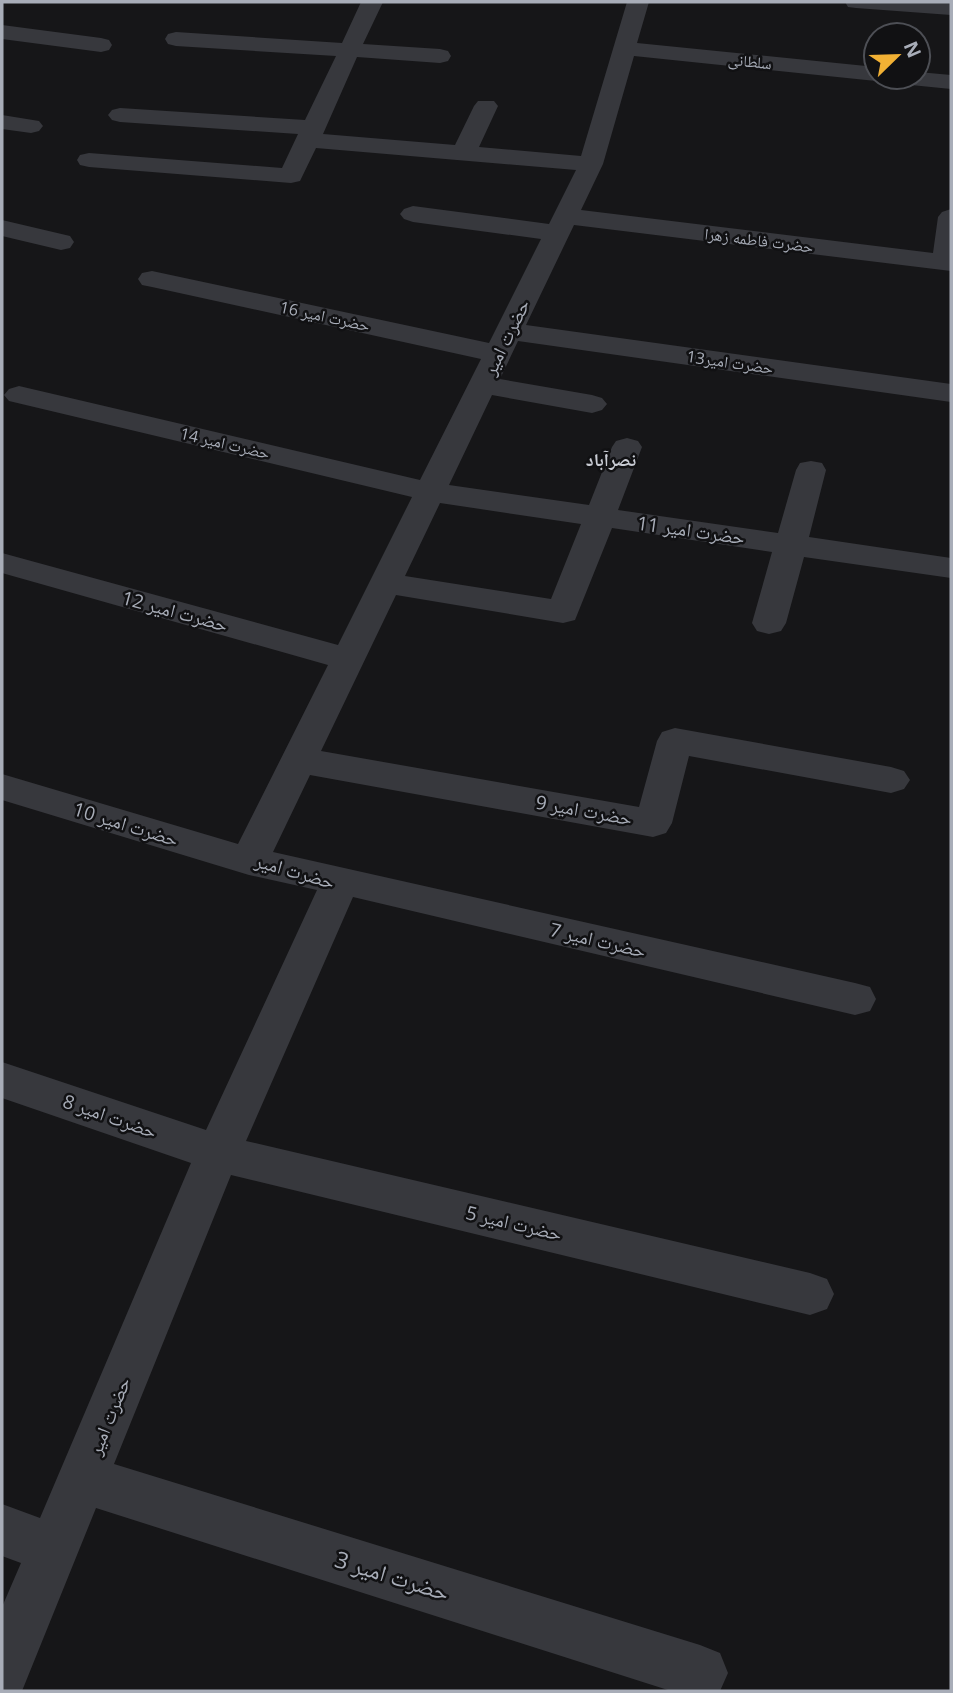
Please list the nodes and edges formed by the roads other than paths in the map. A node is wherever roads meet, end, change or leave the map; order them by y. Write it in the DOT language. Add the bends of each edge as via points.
graph roads {
  1 [pos="372,2"];
  2 [pos="638,2"];
  3 [pos="856,2"];
  4 [pos="951,9"];
  5 [pos="2,32"];
  6 [pos="176,39"];
  7 [pos="101,46"];
  8 [pos="623,48"];
  9 [pos="348,52"];
  10 [pos="440,56"];
  11 [pos="862,74"];
  12 [pos="932,80"];
  13 [pos="951,82"];
  14 [pos="486,106"];
  15 [pos="120,115"];
  16 [pos="2,122"];
  17 [pos="31,126"];
  18 [pos="310,134"];
  19 [pos="464,153"];
  20 [pos="89,160"];
  21 [pos="591,164"];
  22 [pos="412,214"];
  23 [pos="951,217"];
  24 [pos="561,225"];
  25 [pos="2,228"];
  26 [pos="61,242"];
  27 [pos="948,263"];
  28 [pos="152,279"];
  29 [pos="497,357"];
  30 [pos="951,393"];
  31 [pos="19,395"];
  32 [pos="592,404"];
  33 [pos="627,447"];
  34 [pos="811,470"];
  35 [pos="430,492"];
  36 [pos="599,517"];
  37 [pos="790,545"];
  38 [pos="2,563"];
  39 [pos="951,568"];
  40 [pos="386,583"];
  41 [pos="769,623"];
  42 [pos="349,659"];
  43 [pos="299,760"];
  44 [pos="891,780"];
  45 [pos="2,787"];
  46 [pos="249,861"];
  47 [pos="341,880"];
  48 [pos="855,999"];
  49 [pos="2,1080"];
  50 [pos="218,1153"];
  51 [pos="810,1294"];
  52 [pos="83,1479"];
  53 [pos="2,1530"];
  54 [pos="54,1550"];
  55 [pos="2,1672"];
  56 [pos="700,1673"];
  1 -- 9 [label="street"];
  2 -- 8 [label="street, حضرت امیر"];
  3 -- 4 [label="street"];
  5 -- 7 [label="street"];
  6 -- 9 [label="street"];
  8 -- 11 [label="street, سلطانی"];
  8 -- 21 [label="street, حضرت امیر"];
  9 -- 10 [label="street"];
  9 -- 18 [label="street"];
  12 -- 13 [label="street"];
  14 -- 19 [label="street"];
  15 -- 18 [label="street"];
  16 -- 17 [label="street"];
  18 -- 19 [label="street"];
  18 -- 20 [label="street" via="291,176"];
  19 -- 21 [label="street"];
  21 -- 24 [label="street, حضرت امیر"];
  22 -- 24 [label="street, حضرت فاطمه زهرا"];
  23 -- 27 [label="street"];
  24 -- 27 [label="street, حضرت فاطمه زهرا"];
  24 -- 29 [label="street, حضرت امیر"];
  25 -- 26 [label="street"];
  28 -- 29 [label="street, حضرت امیر 16"];
  29 -- 30 [label="street, حضرت امیر13"];
  29 -- 32 [label="street"];
  29 -- 35 [label="street, حضرت امیر"];
  31 -- 35 [label="street, حضرت امیر 14"];
  33 -- 36 [label="street"];
  34 -- 37 [label="street"];
  35 -- 36 [label="street, حضرت امیر 11"];
  35 -- 40 [label="street, حضرت امیر"];
  36 -- 37 [label="street, حضرت امیر 11"];
  36 -- 40 [label="street" via="563,612"];
  37 -- 39 [label="street, حضرت امیر 11"];
  37 -- 41 [label="street"];
  38 -- 42 [label="street, حضرت امیر 12"];
  40 -- 42 [label="street, حضرت امیر"];
  42 -- 43 [label="street, حضرت امیر"];
  43 -- 44 [label="street, حضرت امیر 9" via="653,822 675,741"];
  43 -- 46 [label="street, حضرت امیر"];
  45 -- 46 [label="street, حضرت امیر 10"];
  46 -- 47 [label="street, حضرت امیر"];
  47 -- 48 [label="street, حضرت امیر 7"];
  47 -- 50 [label="street, حضرت امیر"];
  49 -- 50 [label="street, حضرت امیر 8"];
  50 -- 51 [label="street, حضرت امیر 5"];
  50 -- 52 [label="street, حضرت امیر"];
  52 -- 54 [label="street, حضرت امیر"];
  52 -- 56 [label="street, حضرت امیر 3"];
  53 -- 54 [label="street"];
  54 -- 55 [label="street, حضرت امیر"];
}
